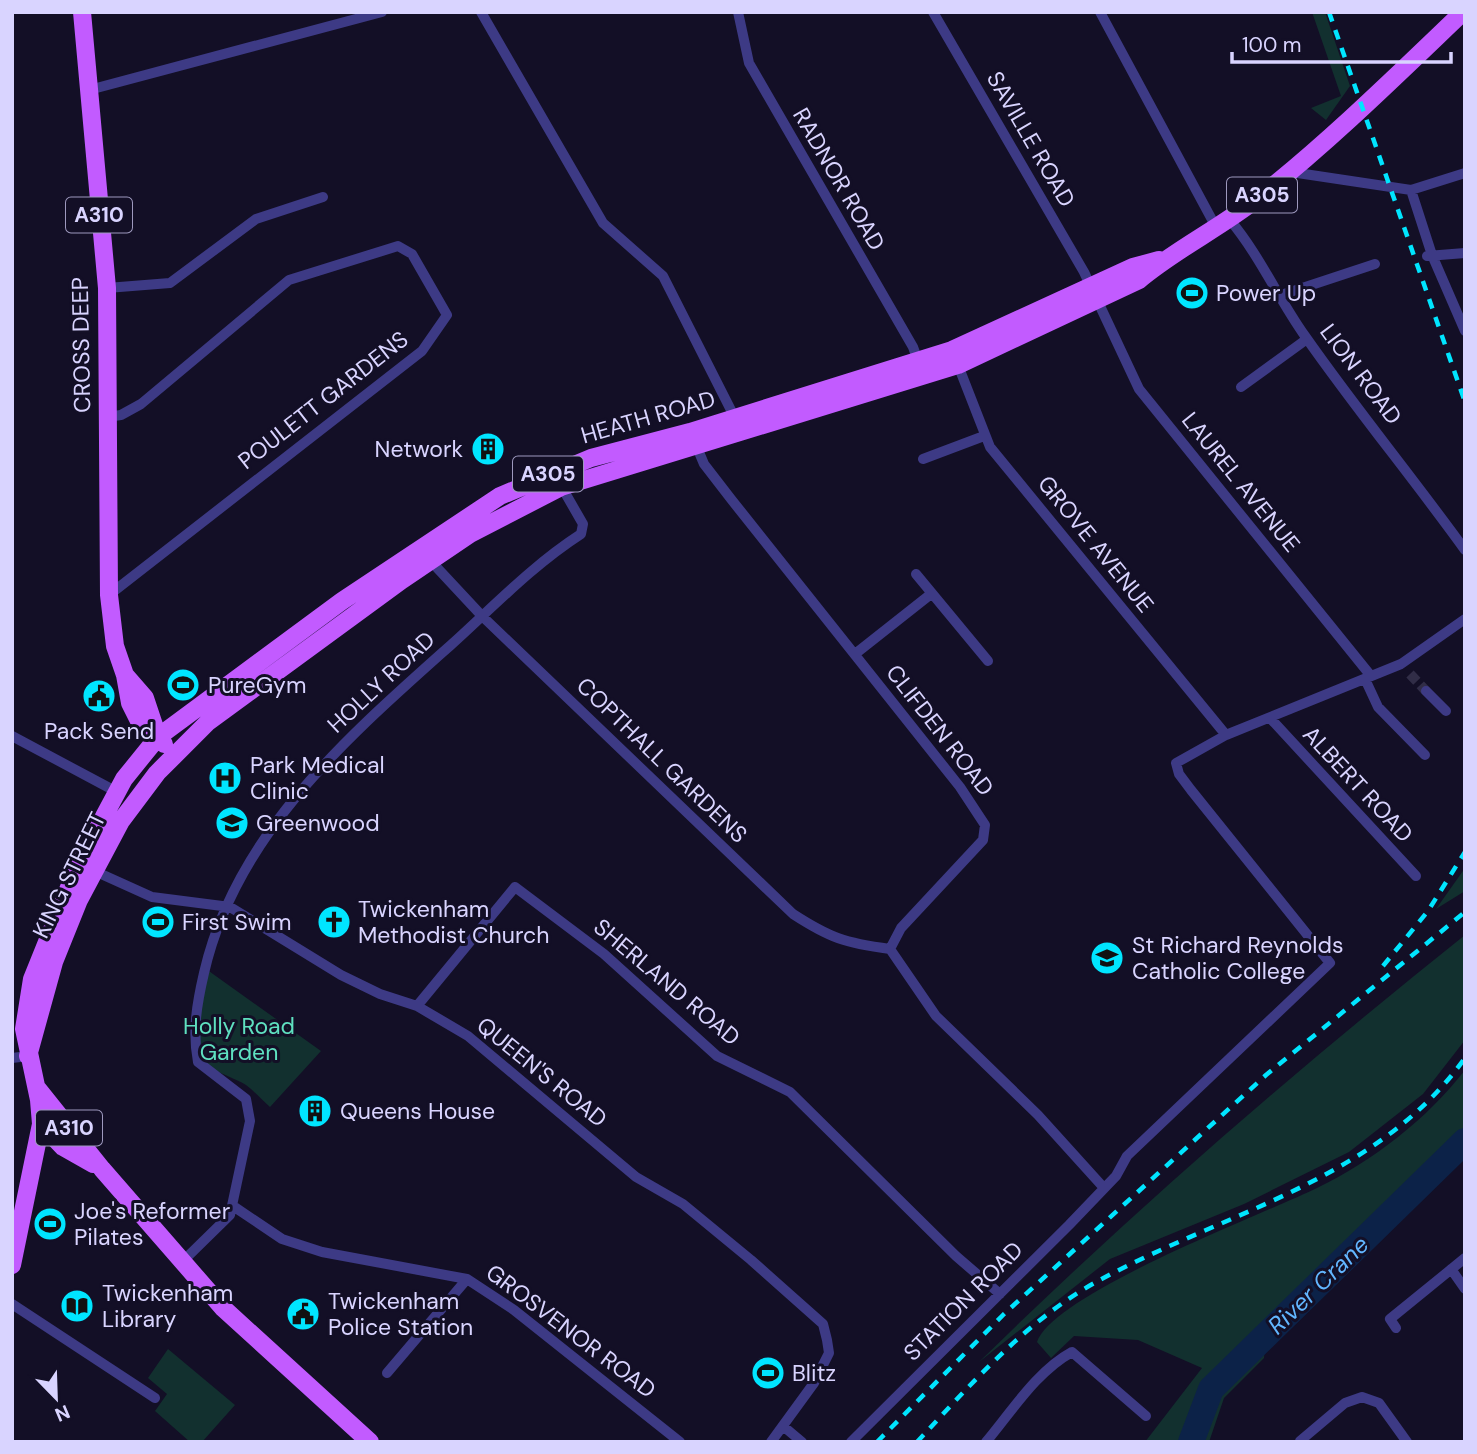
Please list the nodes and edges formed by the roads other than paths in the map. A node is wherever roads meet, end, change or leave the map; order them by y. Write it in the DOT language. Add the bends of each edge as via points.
graph roads {
  1 [pos="82,12"];
  2 [pos="382,12"];
  3 [pos="481,12"];
  4 [pos="738,12"];
  5 [pos="933,12"];
  6 [pos="1100,12"];
  7 [pos="1463,12"];
  8 [pos="89,90"];
  9 [pos="1291,172"];
  10 [pos="1465,173"];
  11 [pos="1410,190"];
  12 [pos="323,197"];
  13 [pos="1223,225"];
  14 [pos="1465,253"];
  15 [pos="1430,255"];
  16 [pos="1375,264"];
  17 [pos="107,288"];
  18 [pos="1094,294"];
  19 [pos="1278,296"];
  20 [pos="1465,331"];
  21 [pos="1307,339"];
  22 [pos="955,357"];
  23 [pos="920,369"];
  24 [pos="1241,387"];
  25 [pos="107,417"];
  26 [pos="739,424"];
  27 [pos="984,436"];
  28 [pos="696,445"];
  29 [pos="923,459"];
  30 [pos="557,479"];
  31 [pos="1465,550"];
  32 [pos="425,554"];
  33 [pos="916,574"];
  34 [pos="931,594"];
  35 [pos="109,595"];
  36 [pos="482,616"];
  37 [pos="1465,619"];
  38 [pos="855,654"];
  39 [pos="988,661"];
  40 [pos="1401,664"];
  41 [pos="1410,674"];
  42 [pos="1368,677"];
  43 [pos="1426,691"];
  44 [pos="1446,711"];
  45 [pos="1270,718"];
  46 [pos="1226,735"];
  47 [pos="12,736"];
  48 [pos="158,737"];
  49 [pos="173,754"];
  50 [pos="1424,755"];
  51 [pos="117,792"];
  52 [pos="86,867"];
  53 [pos="1416,876"];
  54 [pos="225,905"];
  55 [pos="890,949"];
  56 [pos="418,1006"];
  57 [pos="20,1057"];
  58 [pos="36,1086"];
  59 [pos="41,1124"];
  60 [pos="102,1169"];
  61 [pos="1104,1188"];
  62 [pos="233,1206"];
  63 [pos="1465,1258"];
  64 [pos="182,1262"];
  65 [pos="12,1265"];
  66 [pos="1451,1269"];
  67 [pos="467,1279"];
  68 [pos="1465,1289"];
  69 [pos="1000,1294"];
  70 [pos="12,1304"];
  71 [pos="1396,1328"];
  72 [pos="387,1373"];
  73 [pos="155,1398"];
  74 [pos="1146,1416"];
  75 [pos="783,1426"];
  76 [pos="1300,1441"];
  77 [pos="370,1442"];
  78 [pos="680,1442"];
  79 [pos="771,1442"];
  80 [pos="802,1442"];
  81 [pos="851,1442"];
  82 [pos="986,1442"];
  83 [pos="1407,1442"];
  1 -- 8 [label="main road, CROSS DEEP / A310"];
  2 -- 8 [label="street"];
  3 -- 26 [label="street" via="603,223 663,276"];
  4 -- 23 [label="street, RADNOR ROAD" via="749,63 913,346"];
  5 -- 18 [label="street, SAVILLE ROAD"];
  6 -- 13 [label="street, LION ROAD"];
  7 -- 9 [label="main road, HEATH ROAD / A305"];
  8 -- 17 [label="main road, CROSS DEEP / A310"];
  9 -- 11 [label="street"];
  9 -- 13 [label="main road, HEATH ROAD / A305"];
  10 -- 11 [label="street"];
  11 -- 15 [label="street"];
  12 -- 17 [label="street" via="256,219 170,283"];
  13 -- 18 [label="main road, HEATH ROAD / A305" via="1164,259 1139,280"];
  13 -- 19 [label="street, LION ROAD" via="1261,260"];
  14 -- 15 [label="street"];
  15 -- 20 [label="street"];
  16 -- 19 [label="street"];
  17 -- 25 [label="main road, CROSS DEEP / A310"];
  18 -- 22 [label="main road, HEATH ROAD / A305"];
  18 -- 42 [label="street, LAUREL AVENUE" via="1139,389"];
  19 -- 21 [label="street, LION ROAD"];
  21 -- 24 [label="street"];
  21 -- 31 [label="street, LION ROAD"];
  22 -- 23 [label="main road, HEATH ROAD / A305"];
  22 -- 27 [label="street, GROVE AVENUE"];
  23 -- 26 [label="main road, HEATH ROAD / A305"];
  25 -- 35 [label="main road, CROSS DEEP / A310"];
  25 -- 35 [label="street, POULETT GARDENS" via="141,404 289,280 398,246 412,254 447,315 422,351"];
  26 -- 28 [label="main road, HEATH ROAD / A305"];
  26 -- 30 [label="main road, HEATH ROAD / A305"];
  27 -- 29 [label="street"];
  27 -- 46 [label="street, GROVE AVENUE"];
  28 -- 30 [label="main road, HEATH ROAD / A305"];
  28 -- 38 [label="street, CLIFDEN ROAD" via="718,482"];
  30 -- 32 [label="main road, HEATH ROAD / A305" via="493,521"];
  30 -- 36 [label="street, HOLLY ROAD" via="583,529"];
  32 -- 36 [label="street, COPTHALL GARDENS"];
  32 -- 48 [label="main road, HEATH ROAD / A305" via="260,659"];
  32 -- 49 [label="main road, HEATH ROAD / A305"];
  33 -- 34 [label="street"];
  34 -- 38 [label="street"];
  34 -- 39 [label="street"];
  35 -- 48 [label="main road, CROSS DEEP / A310" via="115,646 125,675 145,698"];
  36 -- 54 [label="street, HOLLY ROAD" via="312,778 262,840"];
  36 -- 55 [label="street, COPTHALL GARDENS" via="793,914 846,943"];
  37 -- 40 [label="street"];
  38 -- 55 [label="street, CLIFDEN ROAD" via="985,825 983,840 901,928"];
  40 -- 41 [label="street"];
  40 -- 42 [label="street"];
  42 -- 45 [label="street"];
  42 -- 50 [label="street, LAUREL AVENUE" via="1378,707"];
  43 -- 44 [label="street"];
  45 -- 46 [label="street"];
  45 -- 53 [label="street, ALBERT ROAD"];
  46 -- 61 [label="street, STATION ROAD" via="1176,763 1179,775 1330,963 1127,1156"];
  47 -- 51 [label="street"];
  48 -- 49 [label="main road, CROSS DEEP / A310"];
  48 -- 51 [label="main road, KING STREET / A305"];
  49 -- 52 [label="main road, KING STREET / A305"];
  51 -- 52 [label="main road, KING STREET / A305"];
  52 -- 54 [label="street, QUEEN'S ROAD" via="152,897"];
  52 -- 57 [label="main road, KING STREET / A305" via="32,979"];
  54 -- 56 [label="street, QUEEN'S ROAD" via="341,975"];
  54 -- 62 [label="street, HOLLY ROAD" via="210,947 193,1034 198,1062 242,1094 249,1105"];
  55 -- 61 [label="street" via="936,1016 1038,1115"];
  56 -- 69 [label="street, SHERLAND ROAD" via="515,887 604,954 717,1056 790,1092"];
  56 -- 75 [label="street, QUEEN'S ROAD" via="468,1036 636,1177 683,1204 823,1324 829,1353"];
  57 -- 58 [label="main road, A310"];
  58 -- 59 [label="main road, A310"];
  58 -- 60 [label="main road, A310"];
  59 -- 60 [label="main road, A310" via="68,1150"];
  59 -- 65 [label="main road"];
  60 -- 64 [label="main road, A310"];
  61 -- 69 [label="street, STATION ROAD"];
  62 -- 64 [label="street, HOLLY ROAD" via="230,1215"];
  62 -- 67 [label="street, GROSVENOR ROAD" via="282,1239 322,1252"];
  63 -- 66 [label="street"];
  64 -- 77 [label="main road, A310" via="243,1327"];
  66 -- 68 [label="street"];
  66 -- 71 [label="street" via="1390,1319"];
  67 -- 72 [label="street"];
  67 -- 78 [label="street, GROSVENOR ROAD" via="532,1324"];
  69 -- 81 [label="street, STATION ROAD"];
  70 -- 73 [label="street"];
  74 -- 82 [label="street" via="1072,1352 1040,1378"];
  75 -- 79 [label="street, QUEEN'S ROAD"];
  75 -- 80 [label="street"];
  76 -- 83 [label="street" via="1345,1403 1362,1397 1379,1404"];
}
